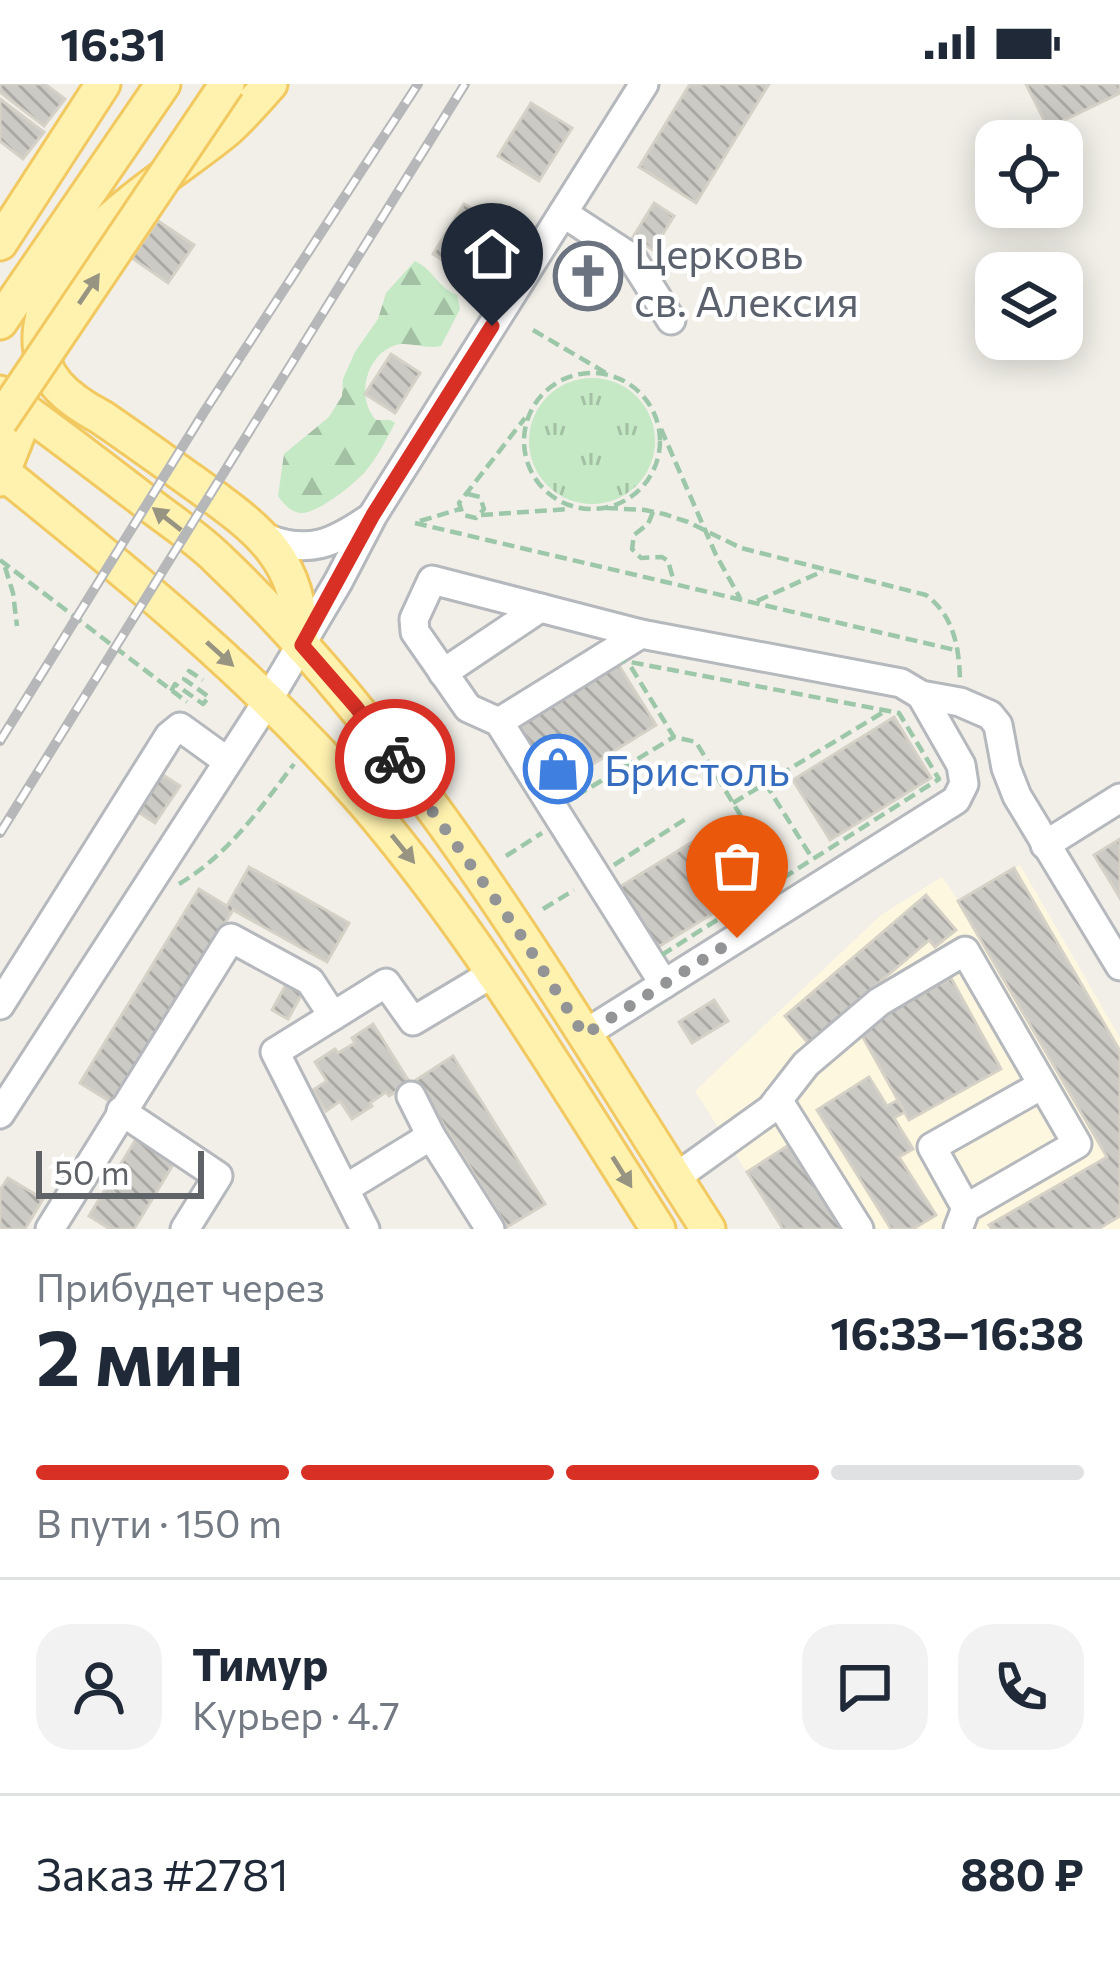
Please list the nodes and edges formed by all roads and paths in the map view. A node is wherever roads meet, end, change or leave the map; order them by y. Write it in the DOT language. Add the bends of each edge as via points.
graph roads {
  1 [pos="103,84"];
  2 [pos="163,84"];
  3 [pos="227,84"];
  4 [pos="270,84"];
  5 [pos="644,84"];
  6 [pos="563,213"];
  7 [pos="0,244"];
  8 [pos="671,320"];
  9 [pos="0,322"];
  10 [pos="533,330"];
  11 [pos="0,375"];
  12 [pos="608,375"];
  13 [pos="77,404"];
  14 [pos="6,407"];
  15 [pos="531,410"];
  16 [pos="654,413"];
  17 [pos="1,475"];
  18 [pos="468,494"];
  19 [pos="575,508"];
  20 [pos="606,508"];
  21 [pos="460,509"];
  22 [pos="653,512"];
  23 [pos="373,515"];
  24 [pos="481,515"];
  25 [pos="705,530"];
  26 [pos="266,538"];
  27 [pos="2,561"];
  28 [pos="826,569"];
  29 [pos="674,584"];
  30 [pos="742,600"];
  31 [pos="752,602"];
  32 [pos="540,608"];
  33 [pos="16,626"];
  34 [pos="641,634"];
  35 [pos="302,645"];
  36 [pos="959,651"];
  37 [pos="628,662"];
  38 [pos="443,673"];
  39 [pos="217,690"];
  40 [pos="171,691"];
  41 [pos="921,695"];
  42 [pos="183,699"];
  43 [pos="268,700"];
  44 [pos="960,702"];
  45 [pos="885,711"];
  46 [pos="499,722"];
  47 [pos="674,736"];
  48 [pos="949,744"];
  49 [pos="227,761"];
  50 [pos="294,764"];
  51 [pos="939,779"];
  52 [pos="765,783"];
  53 [pos="1120,798"];
  54 [pos="733,802"];
  55 [pos="565,813"];
  56 [pos="687,818"];
  57 [pos="1045,844"];
  58 [pos="506,856"];
  59 [pos="812,858"];
  60 [pos="607,870"];
  61 [pos="779,879"];
  62 [pos="179,884"];
  63 [pos="1120,965"];
  64 [pos="495,972"];
  65 [pos="664,984"];
  66 [pos="0,1005"];
  67 [pos="333,1016"];
  68 [pos="584,1035"];
  69 [pos="1042,1085"];
  70 [pos="411,1096"];
  71 [pos="778,1100"];
  72 [pos="122,1111"];
  73 [pos="0,1114"];
  74 [pos="431,1136"];
  75 [pos="676,1178"];
  76 [pos="346,1188"];
  77 [pos="962,1219"];
  78 [pos="50,1229"];
  79 [pos="185,1229"];
  80 [pos="364,1229"];
  81 [pos="490,1229"];
  82 [pos="658,1229"];
  83 [pos="708,1229"];
  84 [pos="859,1229"];
  1 -- 7 [label="main road"];
  2 -- 9 [label="main road"];
  14 -- 3 [label="main road, one-way, bridge"];
  4 -- 13 [label="main road" via="229,128 98,231 50,292 41,359"];
  5 -- 6 [label="street"];
  6 -- 8 [label="street" via="632,258"];
  6 -- 23 [label="street"];
  10 -- 12 [label="path"];
  11 -- 13 [label="street"];
  12 -- 15 [label="path" via="563,379"];
  12 -- 16 [label="path" via="635,388"];
  13 -- 26 [label="main road"];
  14 -- 17 [label="main road" via="21,426"];
  35 -- 14 [label="main road, one-way" via="216,556"];
  15 -- 18 [label="path"];
  15 -- 19 [label="path" via="523,440 529,470 548,494"];
  16 -- 20 [label="path" via="660,442 653,472 633,496"];
  16 -- 25 [label="path"];
  17 -- 43 [label="main road, one-way"];
  18 -- 21 [label="path"];
  18 -- 24 [label="path" via="480,497"];
  19 -- 20 [label="path"];
  19 -- 24 [label="path"];
  20 -- 22 [label="path"];
  21 -- 24 [label="path" via="469,518"];
  21 -- 29 [label="path" via="415,523"];
  22 -- 25 [label="path"];
  22 -- 29 [label="path" via="632,549 668,561"];
  23 -- 26 [label="street" via="346,535 301,548"];
  23 -- 35 [label="street"];
  25 -- 28 [label="path" via="741,548"];
  25 -- 30 [label="path"];
  26 -- 35 [label="main road" via="298,602"];
  27 -- 33 [label="path"];
  27 -- 40 [label="path"];
  28 -- 31 [label="path"];
  28 -- 36 [label="path" via="926,595 947,617"];
  29 -- 30 [label="path"];
  30 -- 31 [label="path"];
  31 -- 36 [label="path"];
  32 -- 34 [label="street"];
  32 -- 38 [label="street"];
  32 -- 38 [label="street" via="432,580 413,619"];
  34 -- 41 [label="street" via="902,683"];
  34 -- 46 [label="street"];
  35 -- 43 [label="street"];
  35 -- 68 [label="main road" via="448,831"];
  36 -- 44 [label="path"];
  37 -- 45 [label="path"];
  37 -- 47 [label="path"];
  37 -- 55 [label="path" via="614,659 510,723"];
  38 -- 46 [label="street" via="468,708"];
  39 -- 40 [label="path" via="189,670 184,679 208,697 203,704 176,684"];
  40 -- 42 [label="path"];
  41 -- 44 [label="street"];
  41 -- 48 [label="street"];
  43 -- 49 [label="street"];
  43 -- 64 [label="main road, one-way" via="362,800"];
  44 -- 57 [label="street" via="998,725 1012,782"];
  45 -- 51 [label="path" via="899,713"];
  45 -- 52 [label="path"];
  46 -- 55 [label="street"];
  47 -- 54 [label="path" via="696,742"];
  47 -- 55 [label="path"];
  48 -- 51 [label="path"];
  48 -- 65 [label="street" via="964,784 956,800"];
  49 -- 66 [label="street" via="180,727 169,736"];
  49 -- 73 [label="street"];
  50 -- 62 [label="path" via="236,840"];
  51 -- 59 [label="path"];
  52 -- 54 [label="path"];
  52 -- 59 [label="path"];
  53 -- 57 [label="street"];
  54 -- 61 [label="path"];
  55 -- 58 [label="path"];
  55 -- 61 [label="path" via="657,958"];
  55 -- 65 [label="street"];
  56 -- 60 [label="path"];
  57 -- 63 [label="street"];
  59 -- 61 [label="path"];
  64 -- 67 [label="street" via="413,1021 386,983"];
  64 -- 82 [label="main road, one-way"];
  65 -- 68 [label="street"];
  67 -- 72 [label="street" via="310,981 231,938"];
  67 -- 76 [label="street" via="275,1052"];
  68 -- 75 [label="main road"];
  69 -- 71 [label="street" via="965,952 879,1002 806,1064"];
  69 -- 77 [label="street" via="932,1147"];
  69 -- 77 [label="street" via="1077,1144"];
  70 -- 74 [label="street"];
  71 -- 75 [label="street"];
  71 -- 84 [label="street"];
  72 -- 78 [label="street"];
  72 -- 79 [label="street" via="218,1176"];
  74 -- 76 [label="street"];
  74 -- 81 [label="street"];
  75 -- 83 [label="main road"];
  76 -- 80 [label="street"];
}
